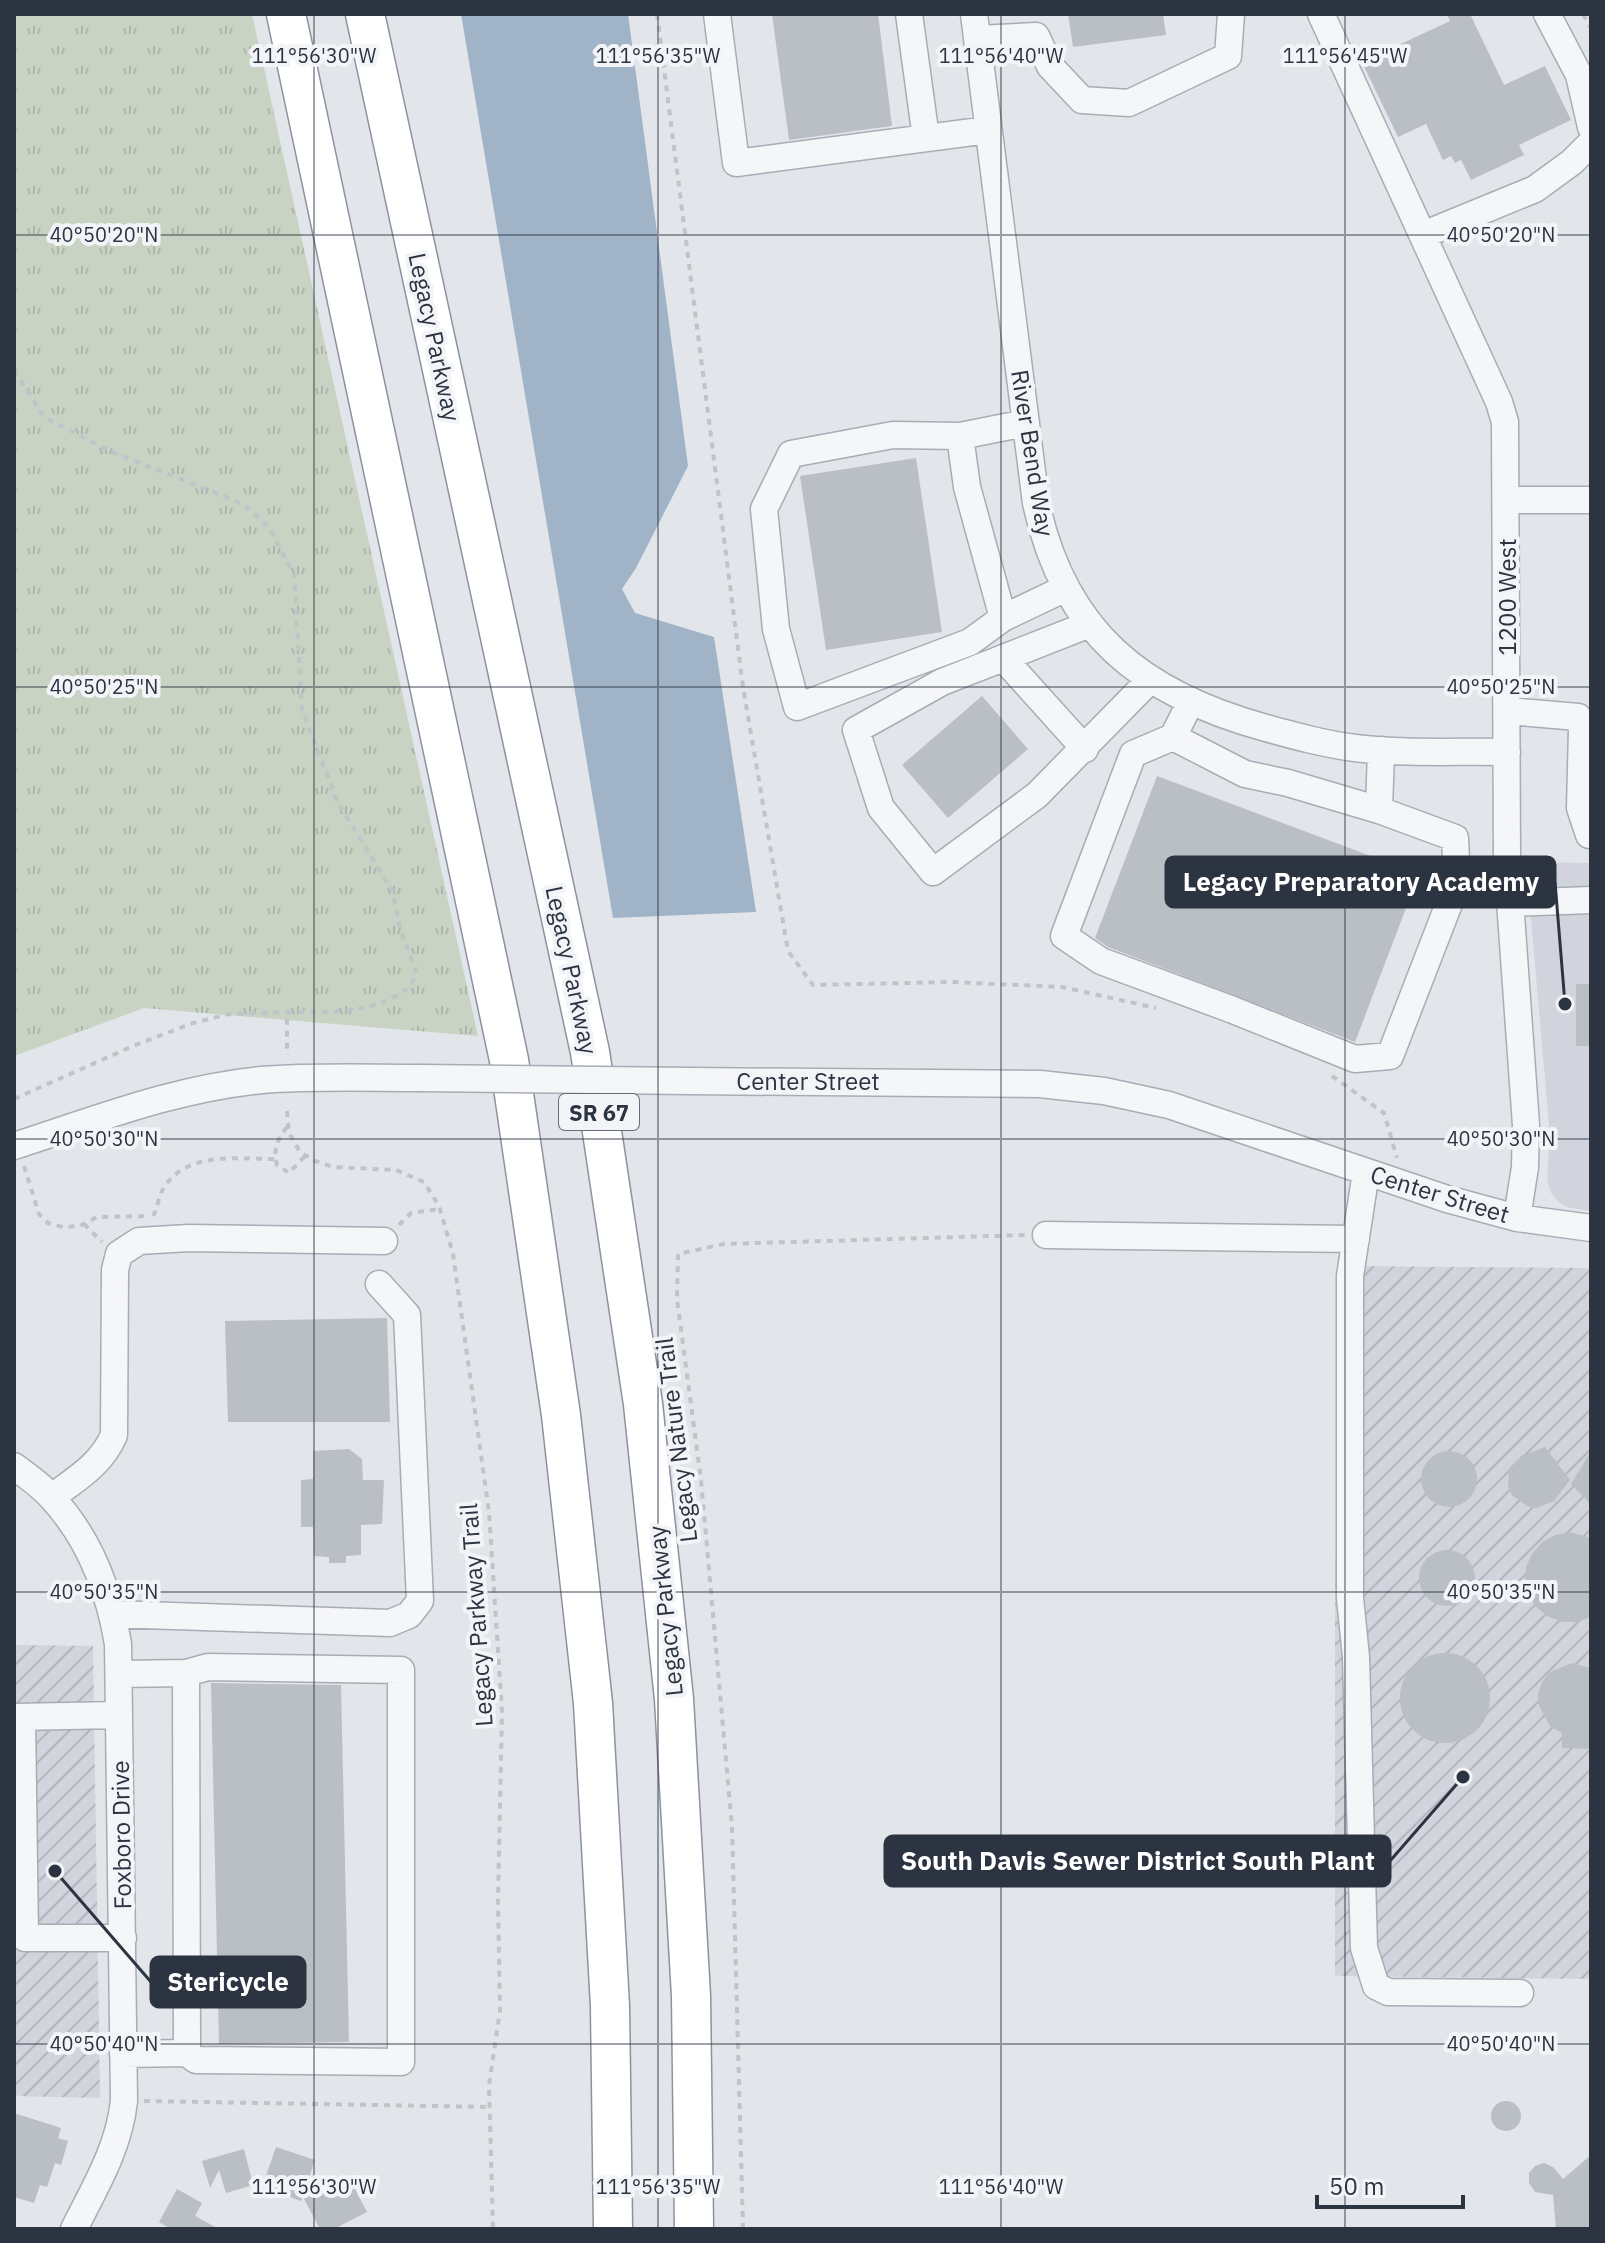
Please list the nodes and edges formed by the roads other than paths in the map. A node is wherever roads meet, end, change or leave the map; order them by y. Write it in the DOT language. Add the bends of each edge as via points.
graph roads {
  1 [pos="286,14"];
  2 [pos="365,14"];
  3 [pos="717,14"];
  4 [pos="909,14"];
  5 [pos="1231,14"];
  6 [pos="1321,14"];
  7 [pos="1547,14"];
  8 [pos="975,27"];
  9 [pos="1591,127"];
  10 [pos="988,130"];
  11 [pos="926,138"];
  12 [pos="1591,143"];
  13 [pos="1423,235"];
  14 [pos="1026,423"];
  15 [pos="960,436"];
  16 [pos="1507,500"];
  17 [pos="1591,500"];
  18 [pos="1066,588"];
  19 [pos="1003,618"];
  20 [pos="1090,624"];
  21 [pos="1003,658"];
  22 [pos="1150,680"];
  23 [pos="1190,703"];
  24 [pos="1508,711"];
  25 [pos="1584,717"];
  26 [pos="1173,737"];
  27 [pos="1085,749"];
  28 [pos="1381,750"];
  29 [pos="1507,752"];
  30 [pos="1379,810"];
  31 [pos="1590,835"];
  32 [pos="1591,900"];
  33 [pos="1509,903"];
  34 [pos="19,1156"];
  35 [pos="1366,1172"];
  36 [pos="1517,1218"];
  37 [pos="1591,1228"];
  38 [pos="1046,1235"];
  39 [pos="1356,1239"];
  40 [pos="384,1241"];
  41 [pos="379,1284"];
  42 [pos="14,1466"];
  43 [pos="52,1497"];
  44 [pos="113,1614"];
  45 [pos="186,1673"];
  46 [pos="119,1674"];
  47 [pos="119,1715"];
  48 [pos="18,1717"];
  49 [pos="123,1938"];
  50 [pos="1520,1993"];
  51 [pos="187,2053"];
  52 [pos="123,2054"];
  53 [pos="74,2229"];
  54 [pos="613,2229"];
  55 [pos="694,2229"];
  1 -- 54 [label="highway" via="509,1060 552,1353 593,1703 610,2006"];
  2 -- 55 [label="highway, Legacy Parkway / SR 67" via="590,1052 641,1388 674,1699 691,1996"];
  3 -- 11 [label="street" via="736,163"];
  4 -- 11 [label="street"];
  5 -- 8 [label="street" via="1228,56 1129,103 1082,100 1050,66 1036,36"];
  6 -- 13 [label="street, 1200 West"];
  7 -- 9 [label="street" via="1579,75"];
  8 -- 10 [label="street, River Bend Way"];
  10 -- 11 [label="street"];
  10 -- 14 [label="street, River Bend Way"];
  12 -- 13 [label="street" via="1535,189"];
  13 -- 16 [label="street, 1200 West" via="1502,411"];
  14 -- 15 [label="street"];
  14 -- 18 [label="street, River Bend Way" via="1041,525"];
  15 -- 19 [label="street" via="967,487"];
  15 -- 19 [label="street" via="893,435 791,454 764,509 776,629 797,707 970,642"];
  16 -- 17 [label="street"];
  16 -- 24 [label="street, 1200 West"];
  18 -- 19 [label="street"];
  18 -- 20 [label="street, River Bend Way"];
  20 -- 21 [label="street"];
  20 -- 22 [label="street, River Bend Way"];
  21 -- 27 [label="street"];
  21 -- 27 [label="street" via="942,682 856,730 881,808 933,872 1037,795"];
  22 -- 23 [label="street, River Bend Way"];
  22 -- 27 [label="street"];
  23 -- 26 [label="street"];
  23 -- 28 [label="street, River Bend Way" via="1306,739"];
  24 -- 25 [label="street"];
  24 -- 29 [label="street, 1200 West"];
  25 -- 31 [label="street" via="1580,808"];
  26 -- 30 [label="street" via="1245,774"];
  26 -- 30 [label="street" via="1133,754 1064,936 1101,961 1355,1059 1390,1056 1457,883 1455,838"];
  28 -- 29 [label="street, River Bend Way"];
  28 -- 30 [label="street"];
  29 -- 33 [label="street, 1200 West"];
  32 -- 33 [label="street"];
  33 -- 36 [label="street, 1200 West" via="1526,1125"];
  34 -- 35 [label="street, Center Street, bridge" via="154,1101 220,1086 301,1078 1010,1083 1073,1086 1169,1105"];
  35 -- 36 [label="street, Center Street"];
  35 -- 39 [label="street"];
  36 -- 37 [label="street, Center Street"];
  38 -- 39 [label="street"];
  39 -- 50 [label="street" via="1350,1276 1350,1598 1364,1948 1376,1986 1388,1992"];
  40 -- 43 [label="street" via="189,1238 139,1241 119,1254 114,1435 93,1466"];
  41 -- 44 [label="street" via="407,1315 420,1601 409,1615 390,1623"];
  42 -- 43 [label="street, Foxboro Drive"];
  43 -- 44 [label="street, Foxboro Drive" via="86,1545"];
  44 -- 46 [label="street, Foxboro Drive"];
  45 -- 46 [label="street"];
  45 -- 51 [label="street"];
  45 -- 51 [label="street" via="208,1667 401,1670 401,2062 196,2060"];
  46 -- 47 [label="street, Foxboro Drive"];
  47 -- 48 [label="street"];
  47 -- 49 [label="street, Foxboro Drive"];
  48 -- 49 [label="street" via="25,1938"];
  49 -- 52 [label="street, Foxboro Drive"];
  51 -- 52 [label="street"];
  52 -- 53 [label="street, Foxboro Drive" via="121,2127"];
}
